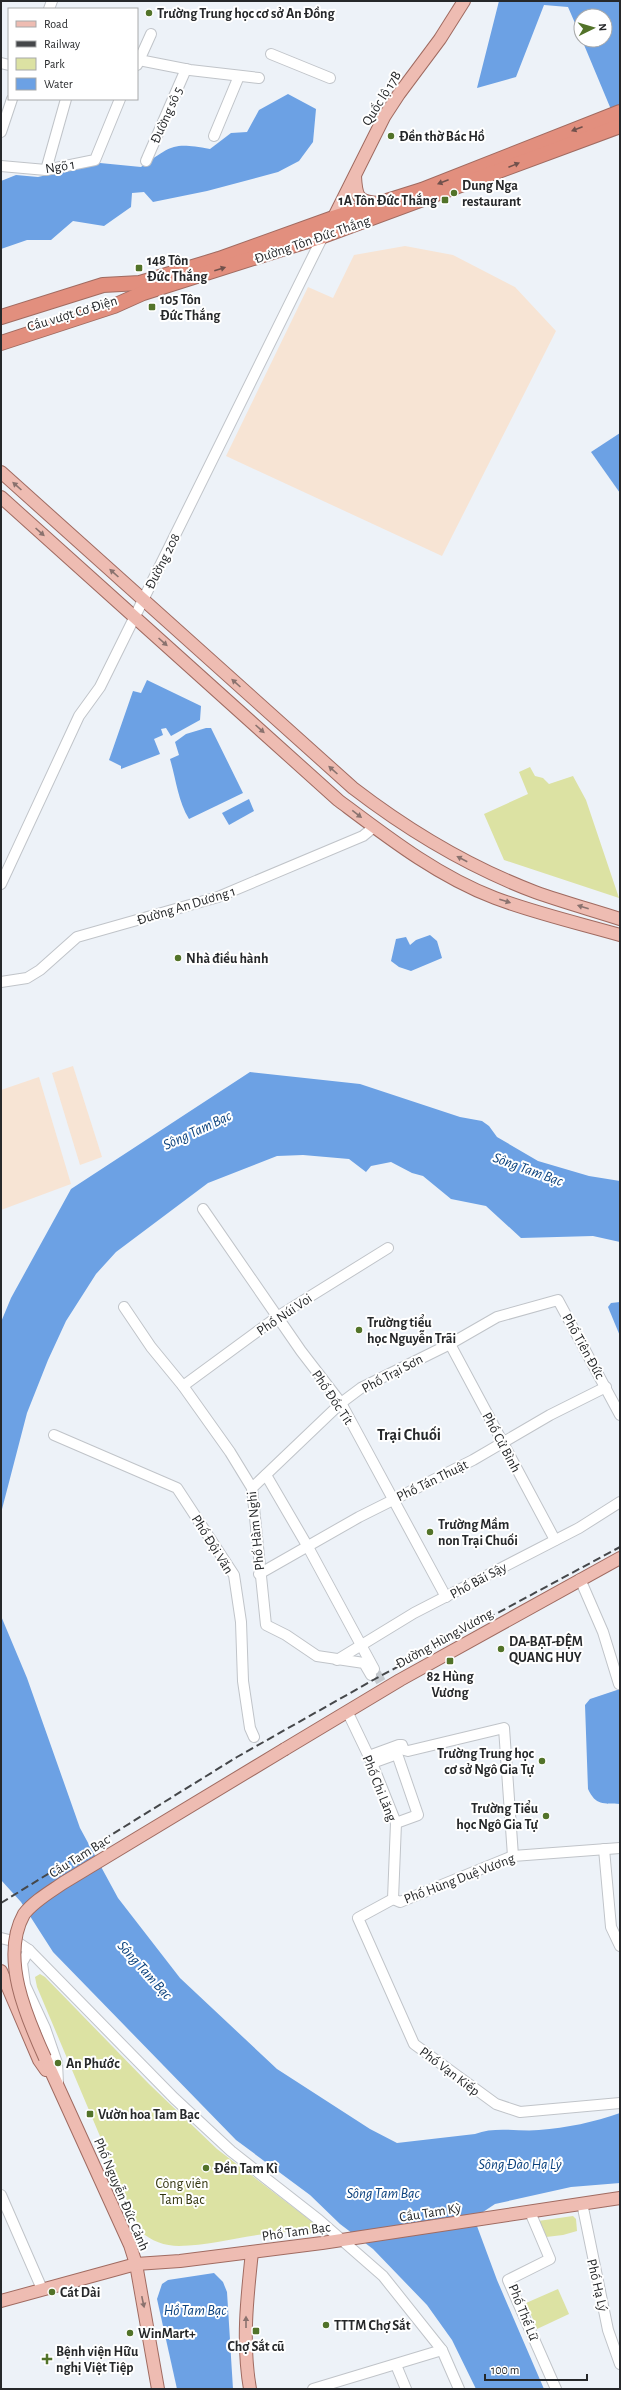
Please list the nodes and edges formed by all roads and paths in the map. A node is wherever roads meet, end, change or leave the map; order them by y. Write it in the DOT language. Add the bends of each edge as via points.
graph roads {
  1 [pos="464,1"];
  2 [pos="151,34"];
  3 [pos="271,54"];
  4 [pos="138,62"];
  5 [pos="186,69"];
  6 [pos="239,76"];
  7 [pos="259,78"];
  8 [pos="330,78"];
  9 [pos="12,100"];
  10 [pos="66,100"];
  11 [pos="118,100"];
  12 [pos="618,120"];
  13 [pos="1,132"];
  14 [pos="214,136"];
  15 [pos="146,161"];
  16 [pos="1,166"];
  17 [pos="46,170"];
  18 [pos="355,176"];
  19 [pos="380,203"];
  20 [pos="333,218"];
  21 [pos="323,236"];
  22 [pos="141,288"];
  23 [pos="99,299"];
  24 [pos="1,317"];
  25 [pos="1,324"];
  26 [pos="1,334"];
  27 [pos="1,343"];
  28 [pos="1,472"];
  29 [pos="1,497"];
  30 [pos="143,598"];
  31 [pos="134,616"];
  32 [pos="374,827"];
  33 [pos="487,871"];
  34 [pos="1,884"];
  35 [pos="478,890"];
  36 [pos="620,919"];
  37 [pos="620,935"];
  38 [pos="1,982"];
  39 [pos="203,1209"];
  40 [pos="388,1248"];
  41 [pos="558,1300"];
  42 [pos="124,1307"];
  43 [pos="278,1317"];
  44 [pos="450,1344"];
  45 [pos="183,1386"];
  46 [pos="606,1387"];
  47 [pos="341,1403"];
  48 [pos="620,1415"];
  49 [pos="54,1435"];
  50 [pos="502,1442"];
  51 [pos="266,1475"];
  52 [pos="252,1488"];
  53 [pos="393,1499"];
  54 [pos="620,1502"];
  55 [pos="555,1540"];
  56 [pos="308,1547"];
  57 [pos="620,1558"];
  58 [pos="259,1574"];
  59 [pos="580,1579"];
  60 [pos="446,1597"];
  61 [pos="362,1645"];
  62 [pos="337,1660"];
  63 [pos="377,1683"];
  64 [pos="619,1684"];
  65 [pos="348,1713"];
  66 [pos="254,1737"];
  67 [pos="285,1749"];
  68 [pos="370,1759"];
  69 [pos="396,1823"];
  70 [pos="620,1848"];
  71 [pos="604,1849"];
  72 [pos="513,1856"];
  73 [pos="393,1899"];
  74 [pos="1,1938"];
  75 [pos="620,1946"];
  76 [pos="29,1950"];
  77 [pos="1,1971"];
  78 [pos="45,2058"];
  79 [pos="58,2087"];
  80 [pos="620,2103"];
  81 [pos="1,2196"];
  82 [pos="620,2198"];
  83 [pos="582,2203"];
  84 [pos="530,2212"];
  85 [pos="340,2240"];
  86 [pos="252,2252"];
  87 [pos="136,2264"];
  88 [pos="42,2289"];
  89 [pos="1,2301"];
  90 [pos="442,2350"];
  91 [pos="620,2364"];
  92 [pos="396,2365"];
  93 [pos="336,2386"];
  94 [pos="158,2389"];
  95 [pos="250,2389"];
  96 [pos="313,2389"];
  97 [pos="406,2389"];
  98 [pos="459,2389"];
  99 [pos="556,2389"];
  1 -- 18 [label="main road, Quốc lộ 17B" via="384,117"];
  2 -- 4 [label="street"];
  3 -- 8 [label="street"];
  4 -- 5 [label="street"];
  5 -- 6 [label="street"];
  5 -- 15 [label="street, Đường sô 5"];
  6 -- 7 [label="street"];
  6 -- 14 [label="street"];
  9 -- 13 [label="street"];
  10 -- 17 [label="street"];
  11 -- 17 [label="street, Ngõ 1" via="94,160"];
  12 -- 19 [label="highway, Đường Tôn Đức Thắng, one-way"];
  21 -- 12 [label="highway, Đường Tôn Đức Thắng, one-way"];
  16 -- 17 [label="street, Ngõ 1"];
  18 -- 19 [label="main road" via="357,194 360,198"];
  18 -- 20 [label="main road, Quốc lộ 17B"];
  19 -- 20 [label="highway, Đường Tôn Đức Thắng"];
  20 -- 21 [label="main road, Quốc lộ 17B"];
  20 -- 22 [label="highway, Đường Tôn Đức Thắng"];
  22 -- 21 [label="highway, Đường Tôn Đức Thắng, one-way"];
  21 -- 30 [label="street, Đường 208"];
  22 -- 23 [label="highway, Cầu vượt Cơ Điện"];
  22 -- 24 [label="highway, Đường Tôn Đức Thắng" via="103,285"];
  22 -- 27 [label="highway, Đường Tôn Đức Thắng" via="114,306"];
  23 -- 25 [label="highway, Cầu vượt Cơ Điện"];
  23 -- 26 [label="highway, Cầu vượt Cơ Điện"];
  30 -- 28 [label="main road, one-way"];
  29 -- 31 [label="main road, one-way"];
  30 -- 31 [label="street, Đường 208"];
  33 -- 30 [label="main road, one-way" via="419,835 353,788"];
  31 -- 32 [label="main road, one-way" via="338,800"];
  31 -- 34 [label="street, Đường 208" via="100,687 79,716"];
  32 -- 35 [label="main road" via="420,859"];
  32 -- 38 [label="street, Đường An Dương 1" via="363,836 218,897 77,937 40,970 27,978"];
  33 -- 35 [label="main road"];
  36 -- 33 [label="main road, one-way" via="536,892"];
  35 -- 37 [label="main road, one-way" via="516,905"];
  39 -- 43 [label="street, Phố Đốc Tít"];
  40 -- 43 [label="street, Phố Núi Voi"];
  41 -- 44 [label="street, Phố Trại Sơn" via="497,1317"];
  41 -- 46 [label="street, Phố Tiên Đức"];
  42 -- 45 [label="street, Phố Hàm Nghi"];
  43 -- 45 [label="street, Phố Núi Voi"];
  43 -- 47 [label="street, Phố Đốc Tít" via="301,1352"];
  44 -- 47 [label="street, Phố Trại Sơn" via="361,1388"];
  44 -- 50 [label="street, Phố Cử Bình"];
  45 -- 52 [label="street, Phố Hàm Nghi"];
  46 -- 48 [label="street, Phố Tiên Đức"];
  46 -- 50 [label="street, Phố Tán Thuật"];
  47 -- 51 [label="street, Phố Trại Sơn"];
  47 -- 53 [label="street, Phố Đốc Tít"];
  49 -- 66 [label="street, Phố Đội Văn" via="177,1488 182,1495 234,1575 240,1622 243,1682 250,1728"];
  50 -- 53 [label="street, Phố Tán Thuật" via="472,1460"];
  50 -- 55 [label="street, Phố Cử Bình"];
  51 -- 52 [label="street, Phố Trại Sơn"];
  51 -- 56 [label="street"];
  52 -- 58 [label="street, Phố Hàm Nghi"];
  53 -- 56 [label="street, Phố Tán Thuật"];
  53 -- 60 [label="street, Phố Đốc Tít"];
  54 -- 55 [label="street, Phố Bãi Sậy"];
  55 -- 60 [label="street, Phố Bãi Sậy"];
  56 -- 58 [label="street, Phố Tán Thuật"];
  56 -- 61 [label="street"];
  57 -- 59 [label="main road, Đường Hùng Vương"];
  58 -- 62 [label="street, Phố Hàm Nghi" via="266,1625 317,1656"];
  59 -- 63 [label="main road, Đường Hùng Vương"];
  59 -- 64 [label="street" via="603,1632"];
  60 -- 61 [label="street, Phố Bãi Sậy"];
  61 -- 62 [label="street, Phố Bãi Sậy"];
  61 -- 63 [label="street"];
  62 -- 63 [label="street, Phố Hàm Nghi" via="364,1663"];
  63 -- 65 [label="main road, Đường Hùng Vương"];
  65 -- 67 [label="main road, Đường Hùng Vương"];
  65 -- 68 [label="street, Phố Chi Lăng"];
  67 -- 78 [label="main road, Cầu Tam Bạc, bridge" via="63,1883 24,1914 11,1944 11,1974 16,1995"];
  68 -- 69 [label="street, Phố Chi Lăng"];
  68 -- 69 [label="street" via="397,1754 418,1815"];
  68 -- 72 [label="street" via="399,1745 408,1751 504,1728"];
  69 -- 73 [label="street, Phố Chi Lăng"];
  70 -- 71 [label="street, Phố Hùng Duệ Vương"];
  71 -- 72 [label="street, Phố Hùng Duệ Vương"];
  71 -- 75 [label="street" via="611,1927"];
  72 -- 73 [label="street, Phố Hùng Duệ Vương" via="400,1902"];
  73 -- 80 [label="street, Phố Vạn Kiếp" via="358,1918 414,2044 496,2104 520,2112"];
  74 -- 76 [label="street" via="17,1942"];
  76 -- 79 [label="street" via="22,1963 25,1985 45,2028 57,2063"];
  76 -- 85 [label="street" via="174,2098 224,2145 319,2220"];
  77 -- 79 [label="main road, Phố Nguyễn Đức Cảnh" via="39,2060"];
  78 -- 79 [label="main road, Phố Nguyễn Đức Cảnh"];
  79 -- 87 [label="main road, Phố Nguyễn Đức Cảnh" via="130,2245"];
  81 -- 88 [label="street"];
  82 -- 83 [label="main road, Cầu Tam Kỳ"];
  83 -- 84 [label="main road, Cầu Tam Kỳ"];
  83 -- 91 [label="street, Phố Hạ Lý" via="608,2330"];
  84 -- 85 [label="main road, Cầu Tam Kỳ"];
  84 -- 99 [label="street, Phố Thế Lữ" via="550,2258 508,2280"];
  85 -- 86 [label="main road, Phố Tam Bạc"];
  85 -- 90 [label="street, Phố Tam Bạc" via="383,2276"];
  86 -- 87 [label="main road, Phố Tam Bạc"];
  95 -- 86 [label="main road, one-way" via="246,2350 246,2307"];
  87 -- 88 [label="main road, Phố Tam Bạc"];
  87 -- 94 [label="main road, Phố Nguyễn Đức Cảnh, one-way"];
  88 -- 89 [label="main road, Phố Tam Bạc"];
  90 -- 92 [label="street"];
  90 -- 98 [label="street, Phố Tam Bạc"];
  92 -- 93 [label="street"];
  92 -- 97 [label="street"];
  93 -- 96 [label="street"];
}
